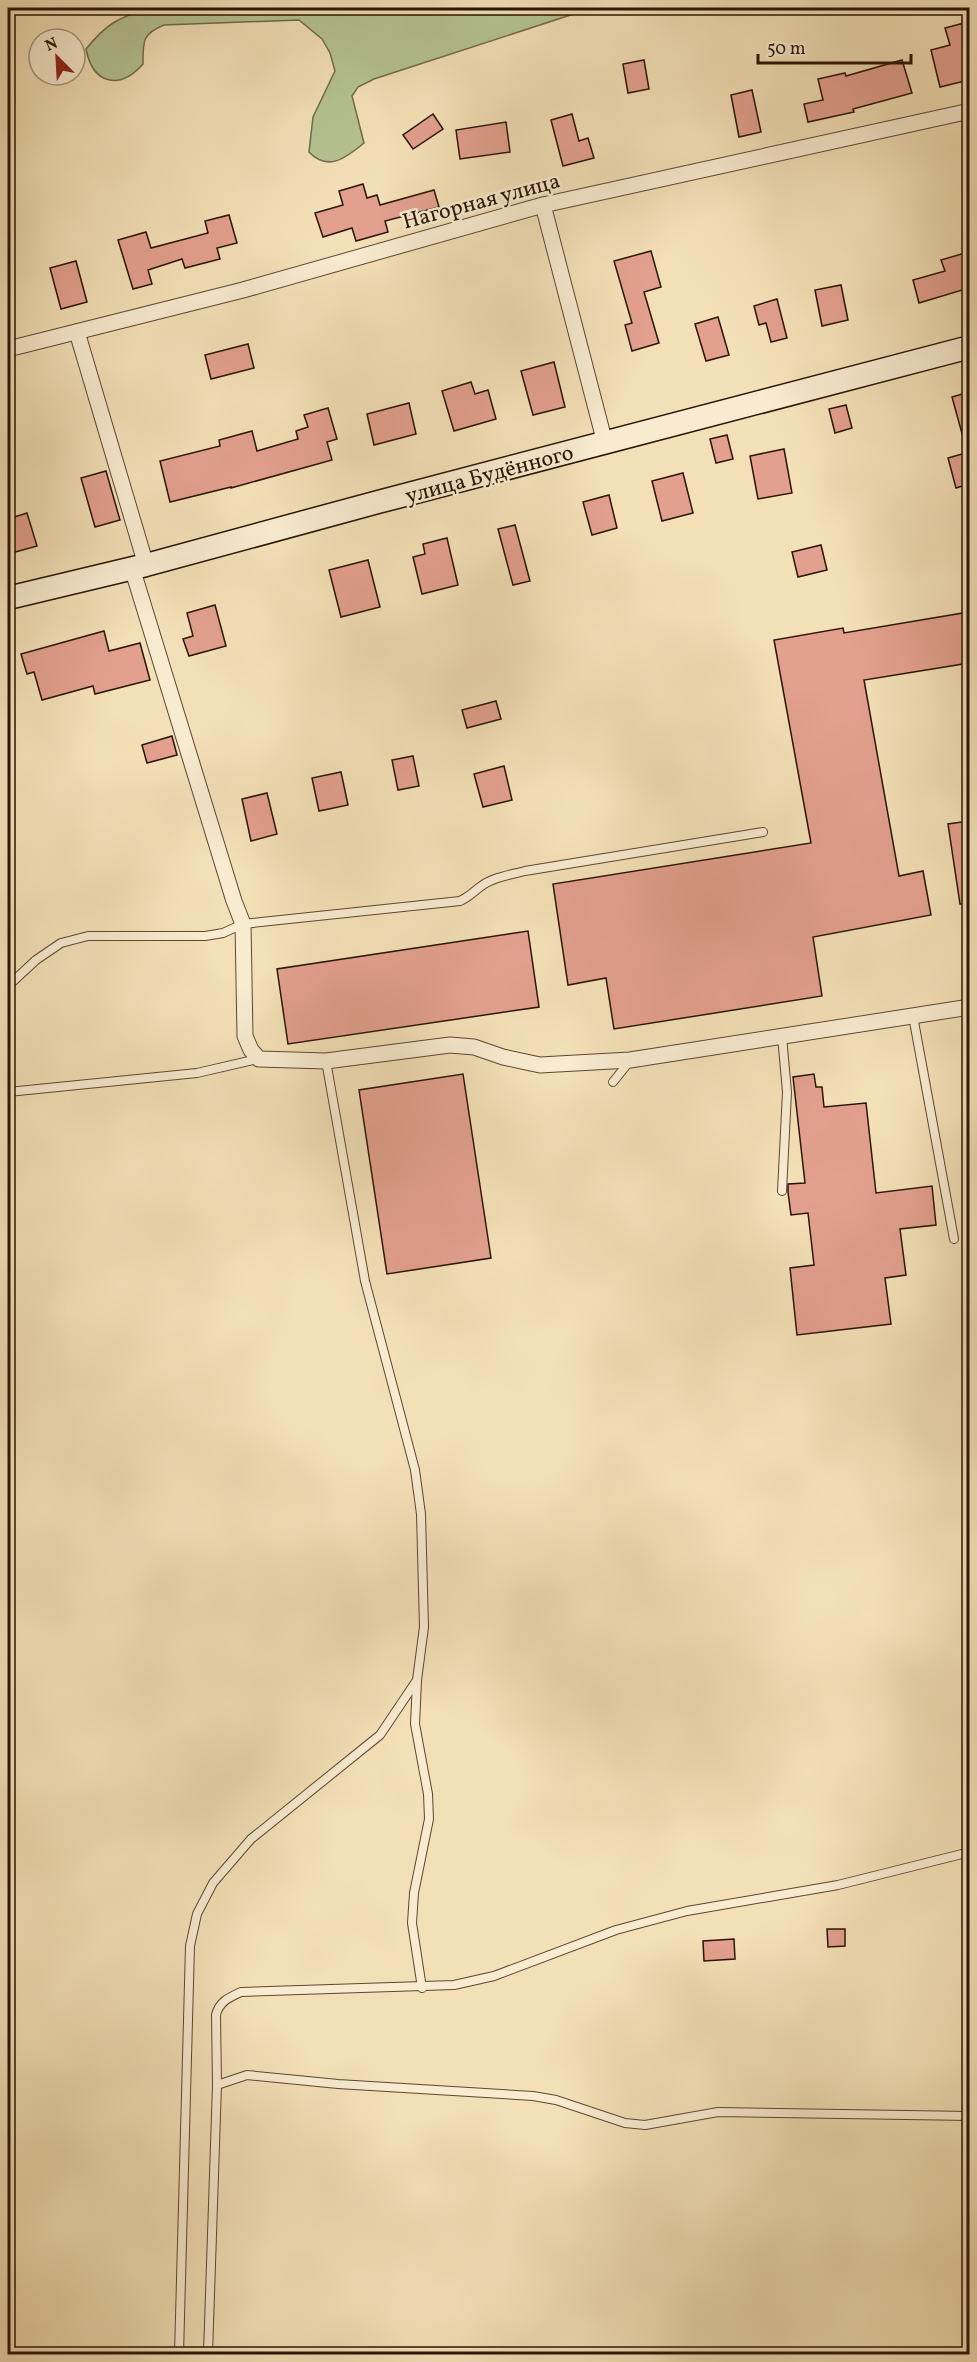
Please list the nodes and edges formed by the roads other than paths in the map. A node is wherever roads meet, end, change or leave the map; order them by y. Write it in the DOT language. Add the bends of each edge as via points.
graph roads {
  1 [pos="969,111"];
  2 [pos="543,205"];
  3 [pos="77,332"];
  4 [pos="969,347"];
  5 [pos="8,349"];
  6 [pos="605,443"];
  7 [pos="139,566"];
  8 [pos="8,598"];
  9 [pos="763,832"];
  10 [pos="243,924"];
  11 [pos="8,986"];
  12 [pos="969,1007"];
  13 [pos="913,1016"];
  14 [pos="782,1036"];
  15 [pos="259,1059"];
  16 [pos="630,1060"];
  17 [pos="327,1061"];
  18 [pos="613,1082"];
  19 [pos="8,1092"];
  20 [pos="782,1191"];
  21 [pos="954,1239"];
  22 [pos="417,1680"];
  23 [pos="969,1852"];
  24 [pos="422,1988"];
  25 [pos="217,2085"];
  26 [pos="969,2116"];
  27 [pos="179,2355"];
  28 [pos="208,2355"];
  1 -- 2 [label="street, Нагорная улица"];
  2 -- 3 [label="street, Нагорная улица" via="243,290"];
  2 -- 6 [label="street"];
  3 -- 5 [label="street, Нагорная улица"];
  3 -- 7 [label="street"];
  4 -- 6 [label="main road, улица Будённого"];
  6 -- 7 [label="main road, улица Будённого"];
  7 -- 8 [label="main road, улица Будённого"];
  7 -- 10 [label="street"];
  9 -- 10 [label="lane" via="525,871 495,878 460,901"];
  10 -- 11 [label="lane" via="205,936 88,936 62,943"];
  10 -- 15 [label="street" via="245,1036"];
  12 -- 13 [label="street"];
  13 -- 14 [label="street"];
  13 -- 21 [label="lane"];
  14 -- 16 [label="street"];
  14 -- 20 [label="lane" via="787,1092"];
  15 -- 17 [label="street"];
  15 -- 19 [label="lane" via="197,1073"];
  16 -- 17 [label="street" via="540,1065 474,1047 450,1045"];
  16 -- 18 [label="lane"];
  17 -- 22 [label="lane" via="365,1281 414,1470 421,1514 424,1627"];
  22 -- 24 [label="lane" via="415,1724 429,1819 412,1923"];
  22 -- 27 [label="lane" via="380,1735 251,1839 213,1883 197,1914 190,1946"];
  23 -- 24 [label="lane" via="838,1885 687,1911 616,1930 494,1976"];
  24 -- 25 [label="lane" via="241,1992 225,1999 216,2016"];
  25 -- 26 [label="lane" via="248,2075 533,2096 625,2123 645,2125 718,2112"];
  25 -- 28 [label="lane"];
}
